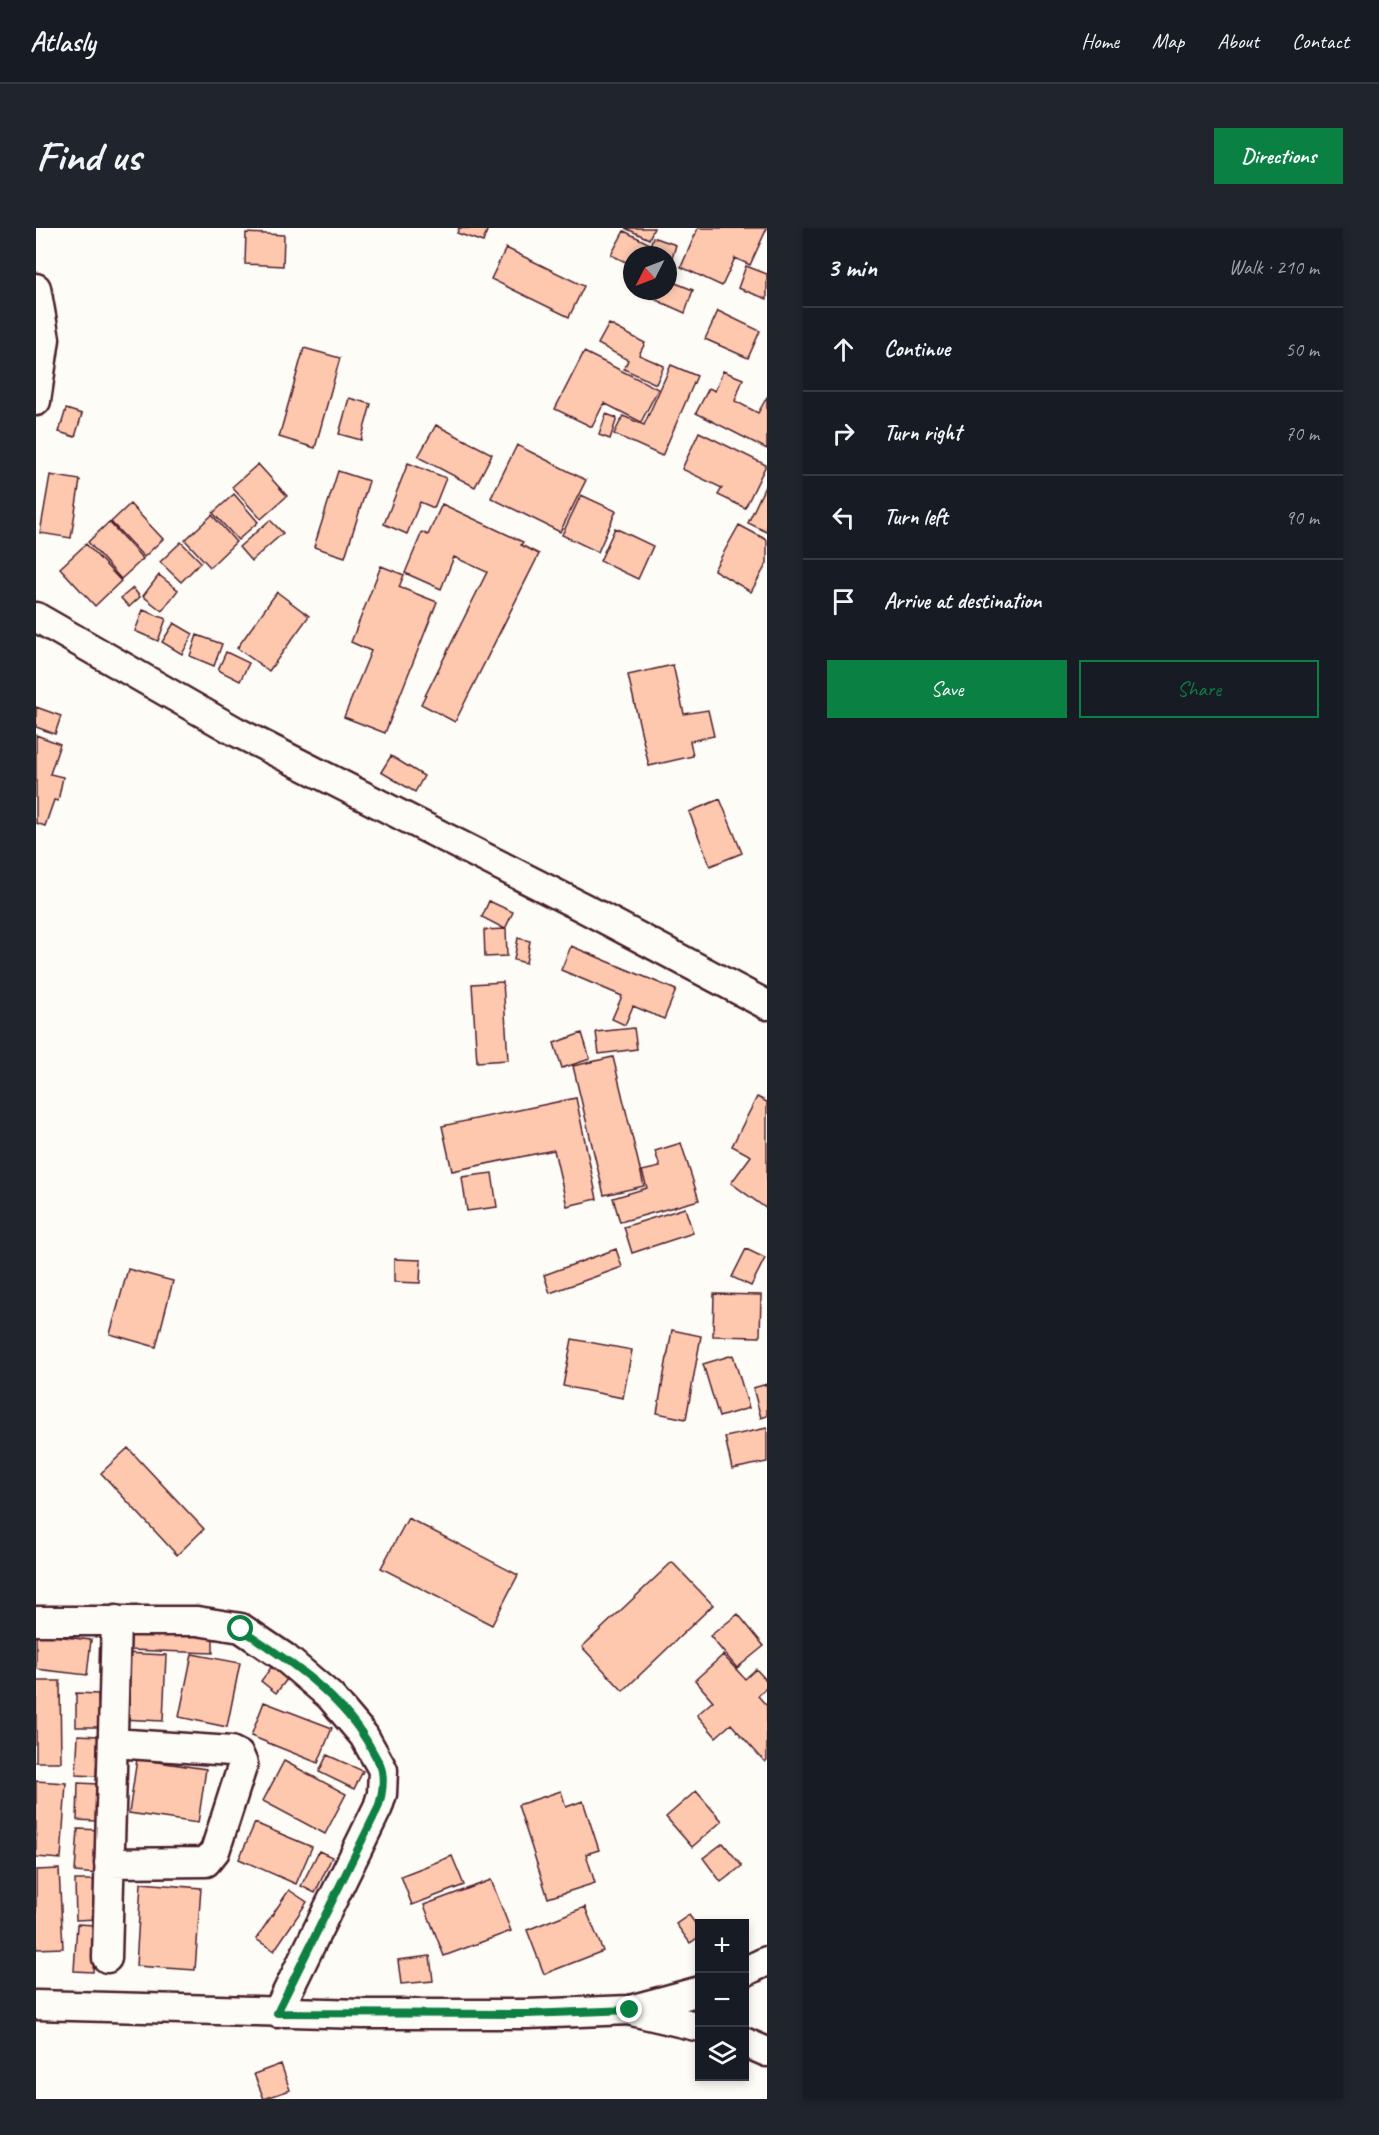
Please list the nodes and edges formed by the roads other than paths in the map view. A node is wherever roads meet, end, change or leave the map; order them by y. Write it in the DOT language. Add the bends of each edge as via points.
graph roads {
  1 [pos="36,288"];
  2 [pos="36,401"];
  3 [pos="36,617"];
  4 [pos="767,1005"];
  5 [pos="116,1620"];
  6 [pos="36,1622"];
  7 [pos="113,1743"];
  8 [pos="109,1863"];
  9 [pos="107,1958"];
  10 [pos="767,1960"];
  11 [pos="749,1969"];
  12 [pos="695,1992"];
  13 [pos="36,2005"];
  14 [pos="630,2010"];
  15 [pos="277,2013"];
  16 [pos="695,2026"];
  17 [pos="749,2044"];
  18 [pos="767,2052"];
  1 -- 2 [label="street" via="45,339"];
  3 -- 4 [label="street" via="236,731"];
  5 -- 6 [label="street"];
  5 -- 7 [label="street"];
  5 -- 15 [label="street" via="197,1621 241,1629 284,1657 330,1696 364,1736 382,1770 378,1808"];
  7 -- 8 [label="street"];
  7 -- 8 [label="street" via="231,1751 239,1755 243,1764 215,1851 206,1862"];
  8 -- 9 [label="street"];
  10 -- 11 [label="street"];
  12 -- 14 [label="street"];
  13 -- 15 [label="street"];
  14 -- 15 [label="street" via="515,2014"];
  14 -- 16 [label="street"];
  17 -- 18 [label="street"];
}
